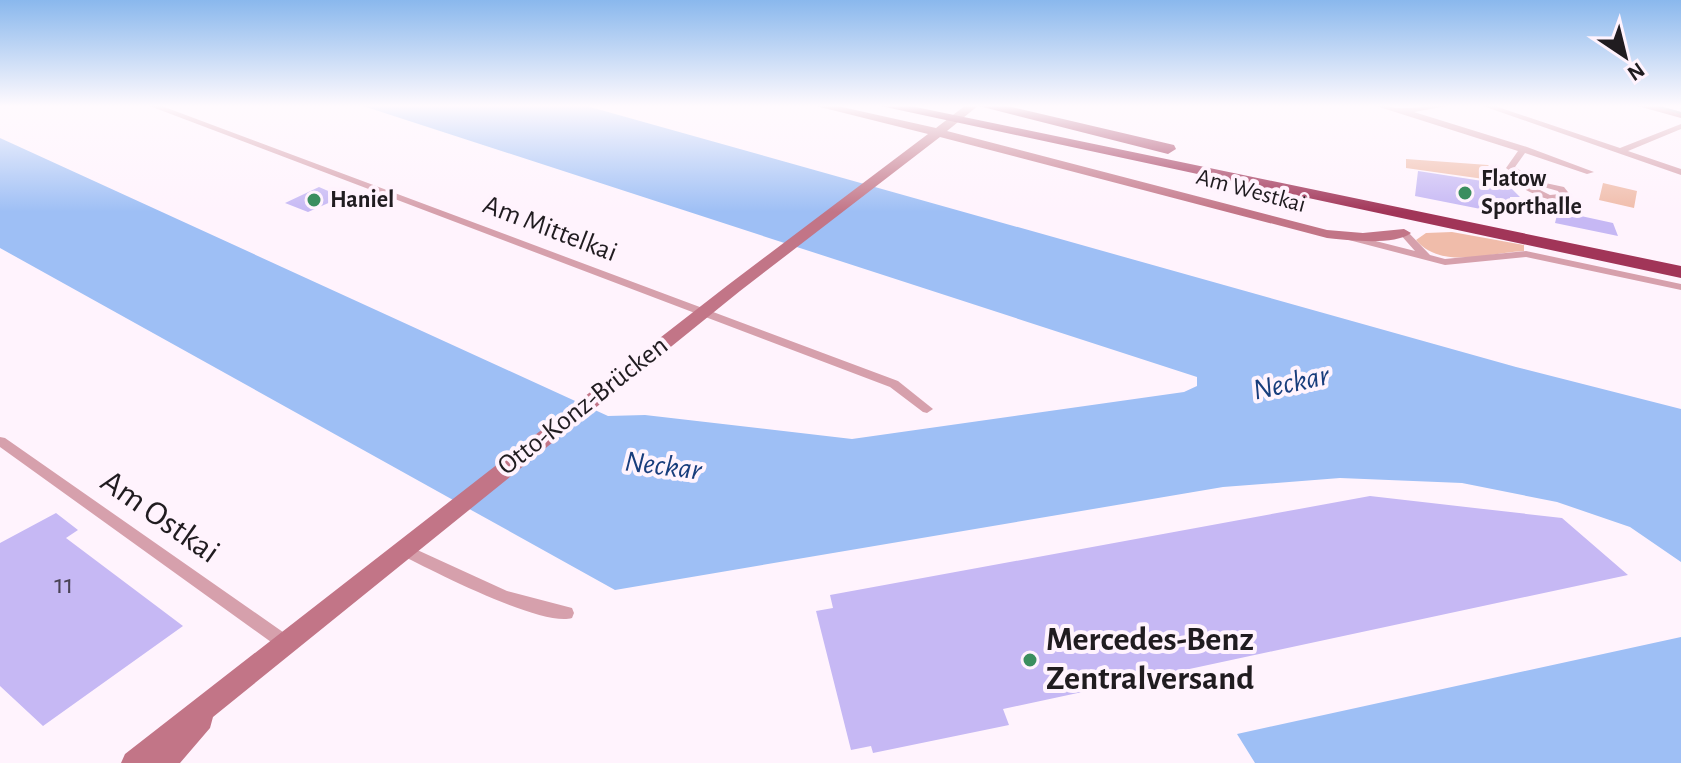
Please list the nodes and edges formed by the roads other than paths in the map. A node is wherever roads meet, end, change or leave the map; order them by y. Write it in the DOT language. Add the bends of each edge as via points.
graph roads {
  1 [pos="246,141"];
  2 [pos="922,141"];
  3 [pos="989,141"];
  4 [pos="1053,141"];
  5 [pos="1091,141"];
  6 [pos="1124,141"];
  7 [pos="1497,141"];
  8 [pos="1590,141"];
  9 [pos="1646,141"];
  10 [pos="1524,149"];
  11 [pos="1621,151"];
  12 [pos="1590,172"];
  13 [pos="1681,172"];
  14 [pos="1294,182"];
  15 [pos="1534,184"];
  16 [pos="1404,233"];
  17 [pos="1504,235"];
  18 [pos="1348,237"];
  19 [pos="1429,259"];
  20 [pos="1681,262"];
  21 [pos="1681,272"];
  22 [pos="1681,287"];
  23 [pos="703,312"];
  24 [pos="927,409"];
  25 [pos="0,441"];
  26 [pos="402,549"];
  27 [pos="566,613"];
  28 [pos="284,642"];
  29 [pos="153,759"];
  1 -- 23 [label="street, Am Mittelkai"];
  2 -- 23 [label="main road, Otto-Konz-Brücken"];
  3 -- 18 [label="main road, Am Westkai"];
  4 -- 17 [label="highway"];
  5 -- 14 [label="highway"];
  6 -- 14 [label="highway"];
  7 -- 10 [label="street"];
  8 -- 11 [label="street"];
  9 -- 11 [label="street"];
  10 -- 12 [label="street"];
  10 -- 15 [label="street" via="1510,168"];
  11 -- 13 [label="street"];
  14 -- 20 [label="highway"];
  16 -- 17 [label="highway" via="1442,229"];
  16 -- 18 [label="main road, Am Westkai"];
  16 -- 19 [label="street"];
  17 -- 21 [label="highway"];
  18 -- 19 [label="street, Am Westkai"];
  19 -- 22 [label="street, Am Westkai" via="1464,263 1526,254"];
  23 -- 24 [label="street, Am Mittelkai" via="894,384"];
  23 -- 26 [label="main road, Otto-Konz-Brücken"];
  25 -- 28 [label="street, Am Ostkai"];
  26 -- 27 [label="street" via="491,593"];
  26 -- 28 [label="main road, Otto-Konz-Brücken"];
  28 -- 29 [label="main road, Otto-Konz-Brücken"];
}
